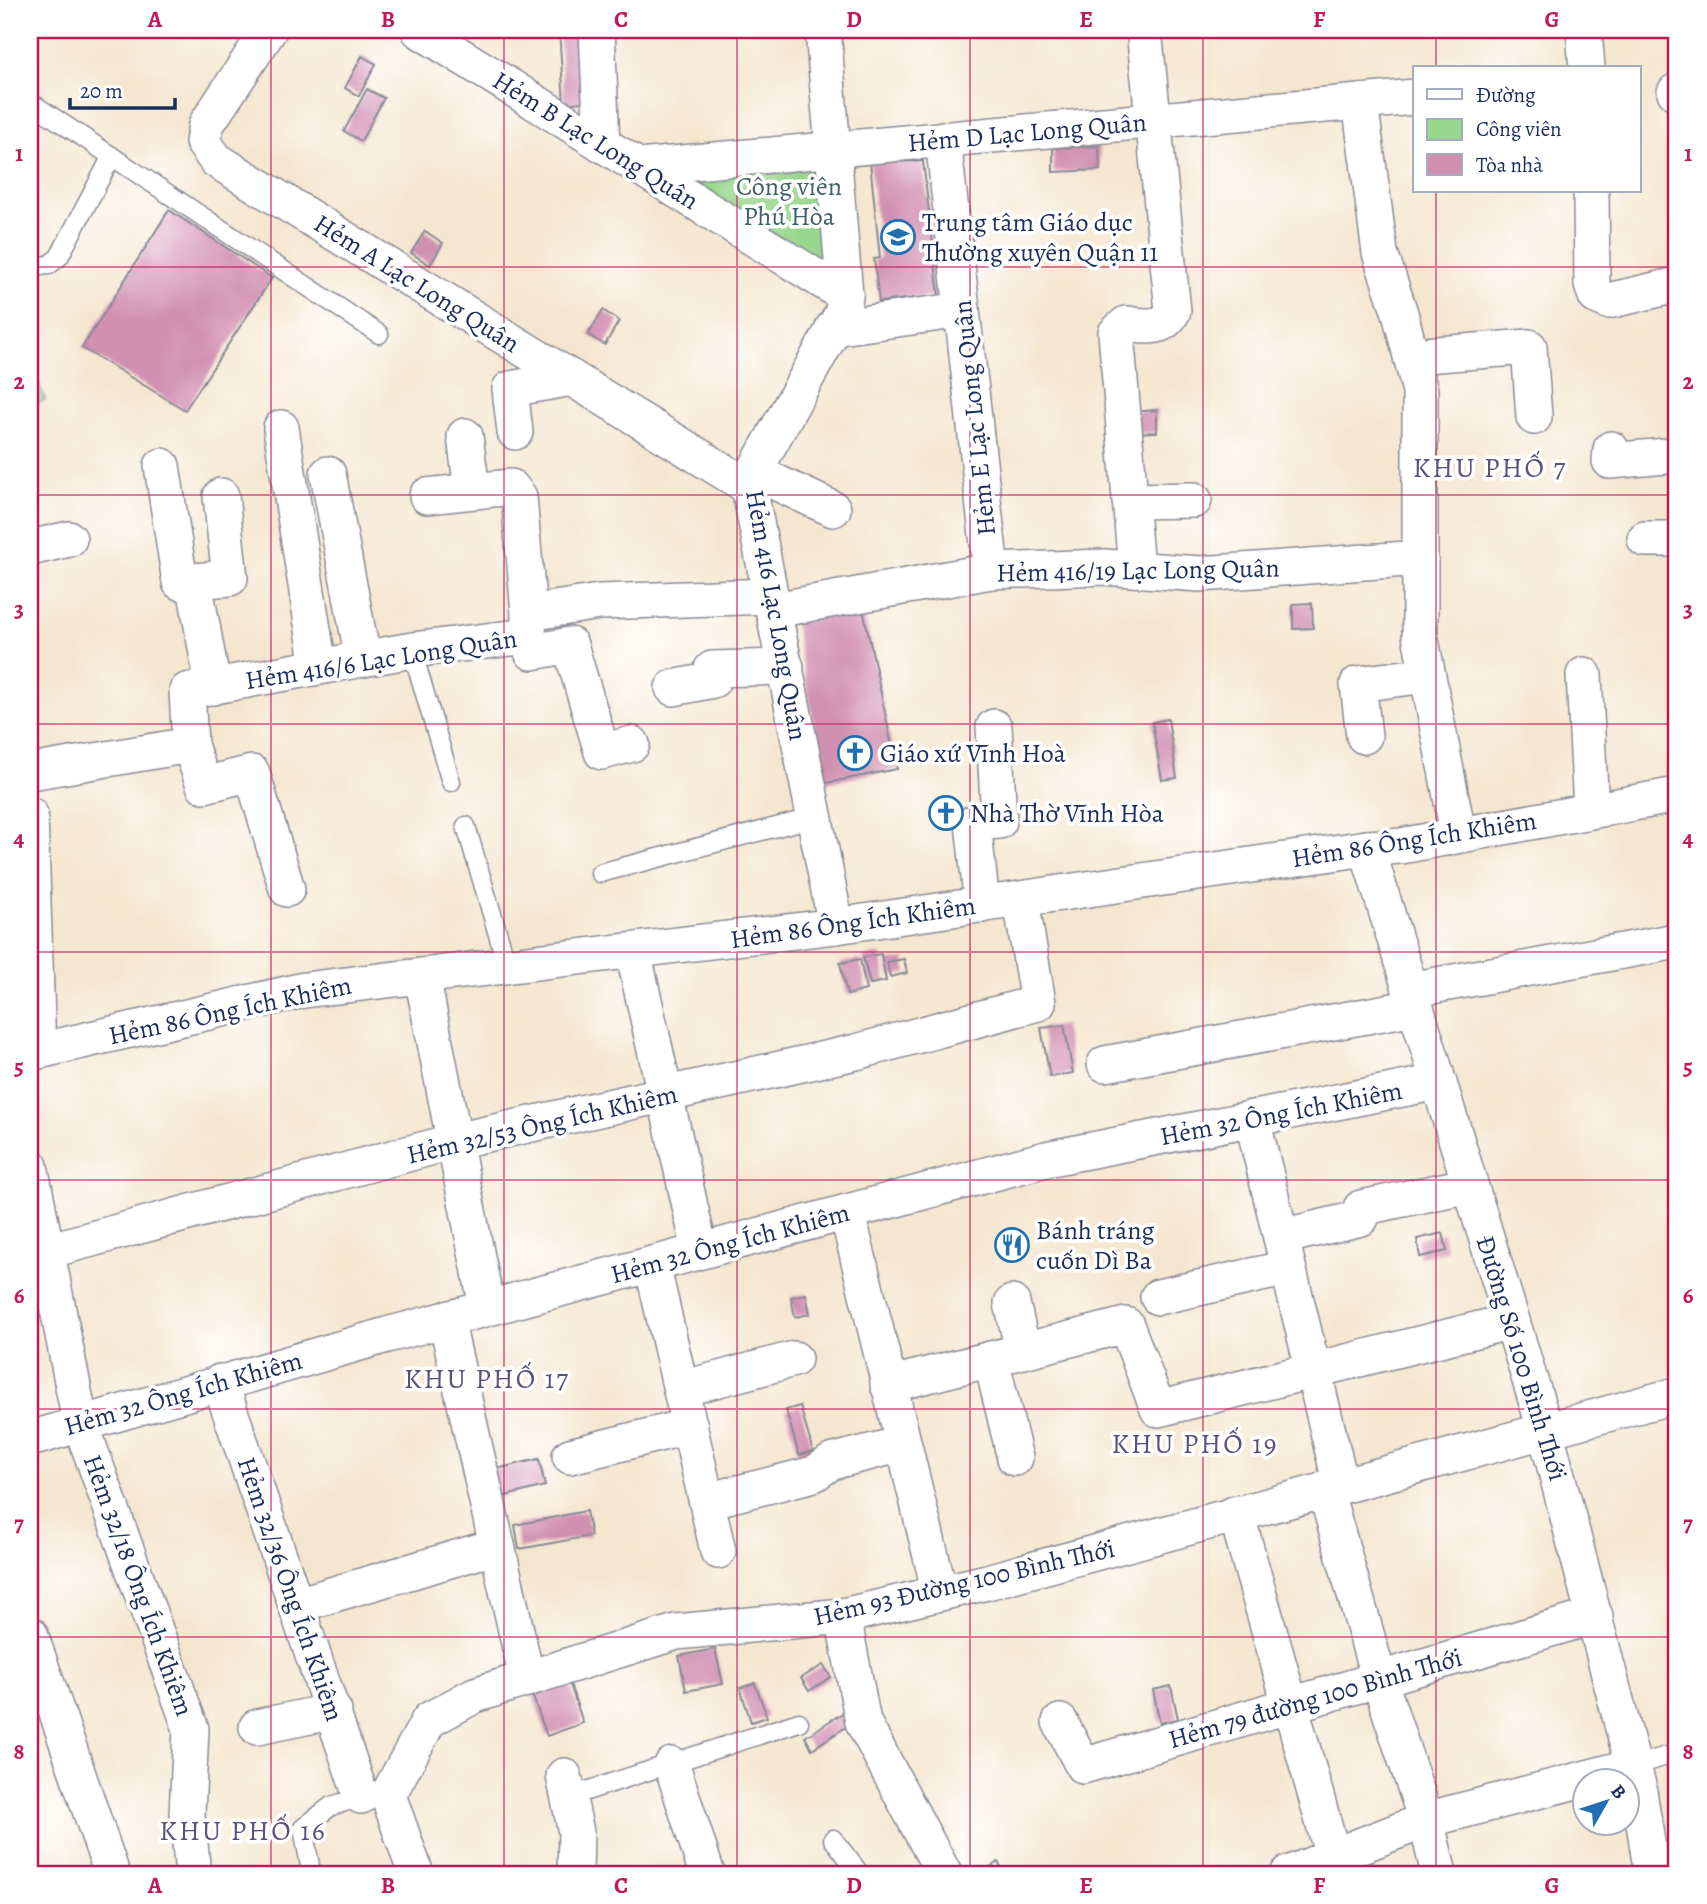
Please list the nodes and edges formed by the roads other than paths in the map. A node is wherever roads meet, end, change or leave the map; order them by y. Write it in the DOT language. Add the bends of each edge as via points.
graph roads {
  1 [pos="269,30"];
  2 [pos="419,30"];
  3 [pos="597,30"];
  4 [pos="823,30"];
  5 [pos="1144,30"];
  6 [pos="1584,30"];
  7 [pos="1587,66"];
  8 [pos="1413,97"];
  9 [pos="30,102"];
  10 [pos="1360,102"];
  11 [pos="1153,122"];
  12 [pos="943,139"];
  13 [pos="601,144"];
  14 [pos="834,148"];
  15 [pos="112,156"];
  16 [pos="638,167"];
  17 [pos="1591,192"];
  18 [pos="30,267"];
  19 [pos="1677,285"];
  20 [pos="845,295"];
  21 [pos="962,310"];
  22 [pos="833,328"];
  23 [pos="379,334"];
  24 [pos="1411,356"];
  25 [pos="572,378"];
  26 [pos="1534,417"];
  27 [pos="281,428"];
  28 [pos="515,432"];
  29 [pos="465,436"];
  30 [pos="1611,449"];
  31 [pos="1677,455"];
  32 [pos="163,466"];
  33 [pos="328,474"];
  34 [pos="751,480"];
  35 [pos="472,491"];
  36 [pos="221,496"];
  37 [pos="427,496"];
  38 [pos="1194,500"];
  39 [pos="1130,501"];
  40 [pos="832,509"];
  41 [pos="69,539"];
  42 [pos="30,548"];
  43 [pos="1420,558"];
  44 [pos="1136,569"];
  45 [pos="991,571"];
  46 [pos="194,581"];
  47 [pos="773,603"];
  48 [pos="528,625"];
  49 [pos="412,650"];
  50 [pos="363,659"];
  51 [pos="319,667"];
  52 [pos="786,667"];
  53 [pos="1427,675"];
  54 [pos="1584,675"];
  55 [pos="213,687"];
  56 [pos="673,688"];
  57 [pos="994,727"];
  58 [pos="1364,736"];
  59 [pos="632,744"];
  60 [pos="190,745"];
  61 [pos="30,772"];
  62 [pos="451,782"];
  63 [pos="1677,795"];
  64 [pos="1591,810"];
  65 [pos="30,815"];
  66 [pos="815,817"];
  67 [pos="466,826"];
  68 [pos="1458,833"];
  69 [pos="1367,848"];
  70 [pos="600,873"];
  71 [pos="287,889"];
  72 [pos="1021,900"];
  73 [pos="982,905"];
  74 [pos="836,926"];
  75 [pos="1677,941"];
  76 [pos="633,951"];
  77 [pos="507,965"];
  78 [pos="422,976"];
  79 [pos="1413,999"];
  80 [pos="34,1052"];
  81 [pos="1105,1064"];
  82 [pos="1438,1082"];
  83 [pos="666,1095"];
  84 [pos="1252,1118"];
  85 [pos="455,1142"];
  86 [pos="30,1166"];
  87 [pos="1470,1185"];
  88 [pos="847,1212"];
  89 [pos="47,1251"];
  90 [pos="700,1251"];
  91 [pos="1284,1252"];
  92 [pos="652,1264"];
  93 [pos="1158,1297"];
  94 [pos="1012,1303"];
  95 [pos="487,1308"];
  96 [pos="446,1319"];
  97 [pos="1512,1321"];
  98 [pos="1007,1355"];
  99 [pos="794,1359"];
  100 [pos="1314,1372"];
  101 [pos="220,1382"];
  102 [pos="888,1385"];
  103 [pos="681,1389"];
  104 [pos="1677,1395"];
  105 [pos="80,1422"];
  106 [pos="690,1426"];
  107 [pos="1545,1429"];
  108 [pos="30,1439"];
  109 [pos="902,1444"];
  110 [pos="570,1456"];
  111 [pos="1015,1458"];
  112 [pos="1333,1487"];
  113 [pos="707,1501"];
  114 [pos="1236,1513"];
  115 [pos="497,1546"];
  116 [pos="718,1551"];
  117 [pos="940,1593"];
  118 [pos="297,1605"];
  119 [pos="843,1616"];
  120 [pos="1595,1616"];
  121 [pos="30,1634"];
  122 [pos="527,1679"];
  123 [pos="1379,1679"];
  124 [pos="1288,1706"];
  125 [pos="334,1712"];
  126 [pos="799,1722"];
  127 [pos="1060,1722"];
  128 [pos="257,1727"];
  129 [pos="1677,1753"];
  130 [pos="672,1765"];
  131 [pos="1633,1766"];
  132 [pos="566,1786"];
  133 [pos="375,1796"];
  134 [pos="1426,1820"];
  135 [pos="833,1839"];
  136 [pos="1336,1866"];
  137 [pos="941,1873"];
  138 [pos="112,1874"];
  139 [pos="193,1874"];
  140 [pos="308,1874"];
  141 [pos="416,1874"];
  142 [pos="575,1874"];
  143 [pos="707,1874"];
  144 [pos="860,1874"];
  145 [pos="1289,1874"];
  146 [pos="1439,1874"];
  147 [pos="1652,1874"];
  1 -- 25 [label="street, Hẻm A Lạc Long Quân" via="206,124 203,142 216,160"];
  2 -- 13 [label="street, Hẻm B Lạc Long Quân"];
  3 -- 13 [label="street"];
  4 -- 14 [label="street, Hẻm 416 Lạc Long Quân"];
  5 -- 11 [label="street"];
  6 -- 7 [label="street"];
  8 -- 10 [label="street, Hẻm D Lạc Long Quân"];
  9 -- 15 [label="lane"];
  10 -- 11 [label="street, Hẻm D Lạc Long Quân"];
  10 -- 24 [label="street" via="1380,253"];
  11 -- 12 [label="street, Hẻm D Lạc Long Quân"];
  11 -- 39 [label="street" via="1173,311 1168,321 1156,327 1126,324 1116,333"];
  12 -- 14 [label="street, Hẻm D Lạc Long Quân"];
  12 -- 21 [label="street, Hẻm E Lạc Long Quân"];
  13 -- 16 [label="street, Hẻm B Lạc Long Quân"];
  14 -- 16 [label="street, Hẻm D Lạc Long Quân"];
  14 -- 20 [label="street, Hẻm 416 Lạc Long Quân"];
  15 -- 18 [label="lane" via="59,257 49,265"];
  15 -- 23 [label="lane"];
  16 -- 20 [label="street, Hẻm B Lạc Long Quân"];
  17 -- 19 [label="street" via="1596,296 1608,301"];
  20 -- 22 [label="street, Hẻm 416 Lạc Long Quân" via="843,312"];
  21 -- 22 [label="street"];
  21 -- 45 [label="street, Hẻm E Lạc Long Quân"];
  22 -- 34 [label="street, Hẻm 416 Lạc Long Quân"];
  24 -- 26 [label="street" via="1529,347"];
  24 -- 43 [label="street" via="1420,391"];
  25 -- 28 [label="street" via="510,389"];
  25 -- 34 [label="street, Hẻm A Lạc Long Quân"];
  27 -- 51 [label="street"];
  29 -- 35 [label="street"];
  30 -- 31 [label="street" via="1610,461"];
  32 -- 46 [label="street" via="180,582"];
  33 -- 50 [label="street"];
  34 -- 40 [label="street, Hẻm A Lạc Long Quân"];
  34 -- 47 [label="street, Hẻm 416 Lạc Long Quân"];
  35 -- 37 [label="street"];
  35 -- 48 [label="street" via="511,487 519,497"];
  36 -- 46 [label="street" via="230,578"];
  38 -- 39 [label="street"];
  39 -- 44 [label="street"];
  41 -- 42 [label="street"];
  43 -- 44 [label="street, Hẻm 416/19 Lạc Long Quân" via="1200,574"];
  43 -- 53 [label="street" via="1420,635"];
  44 -- 45 [label="street, Hẻm 416/19 Lạc Long Quân"];
  45 -- 47 [label="street, Hẻm 416/19 Lạc Long Quân"];
  46 -- 55 [label="street"];
  47 -- 48 [label="street, Hẻm 416/6 Lạc Long Quân" via="599,602"];
  47 -- 52 [label="street, Hẻm 416 Lạc Long Quân"];
  48 -- 49 [label="street, Hẻm 416/6 Lạc Long Quân"];
  48 -- 59 [label="street" via="531,652 570,645 602,752"];
  49 -- 50 [label="street, Hẻm 416/6 Lạc Long Quân"];
  49 -- 62 [label="lane"];
  50 -- 51 [label="street, Hẻm 416/6 Lạc Long Quân"];
  51 -- 55 [label="street, Hẻm 416/6 Lạc Long Quân"];
  52 -- 56 [label="street" via="712,669 713,681"];
  52 -- 66 [label="street, Hẻm 416 Lạc Long Quân"];
  53 -- 58 [label="street" via="1358,684"];
  53 -- 68 [label="street"];
  54 -- 64 [label="street"];
  55 -- 60 [label="street, Hẻm 416/6 Lạc Long Quân" via="187,691"];
  57 -- 73 [label="street" via="999,821 973,823"];
  60 -- 61 [label="street"];
  60 -- 71 [label="street" via="204,785 252,773"];
  63 -- 64 [label="street, Hẻm 86 Ông Ích Khiêm"];
  64 -- 68 [label="street, Hẻm 86 Ông Ích Khiêm"];
  65 -- 80 [label="street"];
  66 -- 70 [label="lane"];
  66 -- 74 [label="street, Hẻm 416 Lạc Long Quân"];
  67 -- 77 [label="lane"];
  68 -- 69 [label="street, Hẻm 86 Ông Ích Khiêm" via="1401,846"];
  69 -- 72 [label="street, Hẻm 86 Ông Ích Khiêm"];
  69 -- 79 [label="street, Đường Số 100 Bình Thới"];
  72 -- 73 [label="street, Hẻm 86 Ông Ích Khiêm"];
  72 -- 83 [label="street, Hẻm 32/53 Ông Ích Khiêm" via="1038,1003 856,1052"];
  73 -- 74 [label="street, Hẻm 86 Ông Ích Khiêm"];
  74 -- 76 [label="street, Hẻm 86 Ông Ích Khiêm"];
  75 -- 79 [label="street"];
  76 -- 77 [label="street, Hẻm 86 Ông Ích Khiêm"];
  76 -- 83 [label="street"];
  77 -- 78 [label="street, Hẻm 86 Ông Ích Khiêm"];
  78 -- 80 [label="street, Hẻm 86 Ông Ích Khiêm" via="304,990"];
  78 -- 85 [label="street"];
  79 -- 81 [label="street"];
  79 -- 82 [label="street, Đường Số 100 Bình Thới"];
  82 -- 84 [label="street, Hẻm 32 Ông Ích Khiêm"];
  82 -- 87 [label="street, Đường Số 100 Bình Thới"];
  83 -- 85 [label="street, Hẻm 32/53 Ông Ích Khiêm"];
  83 -- 90 [label="street"];
  84 -- 88 [label="street, Hẻm 32 Ông Ích Khiêm" via="1046,1159"];
  84 -- 91 [label="street"];
  85 -- 89 [label="street, Hẻm 32/53 Ông Ích Khiêm"];
  85 -- 95 [label="street"];
  86 -- 89 [label="street"];
  87 -- 91 [label="street" via="1361,1208 1361,1218"];
  87 -- 97 [label="street, Đường Số 100 Bình Thới"];
  88 -- 90 [label="street, Hẻm 32 Ông Ích Khiêm"];
  88 -- 102 [label="street"];
  89 -- 105 [label="street"];
  90 -- 92 [label="street, Hẻm 32 Ông Ích Khiêm"];
  91 -- 93 [label="street"];
  91 -- 100 [label="street"];
  92 -- 95 [label="street, Hẻm 32 Ông Ích Khiêm"];
  92 -- 103 [label="street"];
  94 -- 98 [label="street"];
  95 -- 96 [label="street, Hẻm 32 Ông Ích Khiêm"];
  96 -- 101 [label="street, Hẻm 32 Ông Ích Khiêm"];
  96 -- 115 [label="street"];
  97 -- 100 [label="street"];
  97 -- 107 [label="street, Đường Số 100 Bình Thới"];
  98 -- 100 [label="street" via="1126,1325 1158,1409"];
  98 -- 102 [label="street"];
  98 -- 111 [label="street"];
  99 -- 103 [label="street"];
  100 -- 112 [label="street"];
  101 -- 105 [label="street, Hẻm 32 Ông Ích Khiêm"];
  101 -- 118 [label="street, Hẻm 32/36 Ông Ích Khiêm"];
  102 -- 109 [label="street"];
  103 -- 106 [label="street"];
  104 -- 107 [label="street, Hẻm 93 Đường 100 Bình Thới"];
  105 -- 108 [label="street, Hẻm 32 Ông Ích Khiêm"];
  105 -- 139 [label="street, Hẻm 32/18 Ông Ích Khiêm" via="191,1729 187,1814"];
  106 -- 110 [label="street"];
  106 -- 113 [label="street"];
  107 -- 112 [label="street, Hẻm 93 Đường 100 Bình Thới"];
  107 -- 120 [label="street, Đường Số 100 Bình Thới"];
  109 -- 113 [label="street" via="831,1462 814,1474"];
  109 -- 117 [label="street"];
  112 -- 114 [label="street, Hẻm 93 Đường 100 Bình Thới"];
  112 -- 123 [label="street"];
  113 -- 116 [label="street"];
  114 -- 117 [label="street, Hẻm 93 Đường 100 Bình Thới"];
  114 -- 124 [label="street"];
  115 -- 118 [label="street"];
  115 -- 122 [label="street"];
  117 -- 119 [label="street, Hẻm 93 Đường 100 Bình Thới"];
  118 -- 125 [label="street, Hẻm 32/36 Ông Ích Khiêm"];
  119 -- 122 [label="street, Hẻm 93 Đường 100 Bình Thới" via="676,1632"];
  119 -- 137 [label="street" via="863,1722"];
  120 -- 123 [label="street, Hẻm 79 đường 100 Bình Thới"];
  120 -- 131 [label="street, Đường Số 100 Bình Thới"];
  121 -- 138 [label="street"];
  122 -- 133 [label="street, Hẻm 93 Đường 100 Bình Thới" via="475,1695 429,1720"];
  123 -- 124 [label="street, Hẻm 79 đường 100 Bình Thới"];
  123 -- 134 [label="street"];
  124 -- 127 [label="street, Hẻm 79 đường 100 Bình Thới" via="1083,1766"];
  124 -- 136 [label="street"];
  125 -- 128 [label="street"];
  125 -- 133 [label="street, Hẻm 32/36 Ông Ích Khiêm"];
  126 -- 130 [label="lane"];
  129 -- 131 [label="lane"];
  130 -- 132 [label="lane"];
  130 -- 143 [label="street"];
  131 -- 134 [label="street"];
  131 -- 147 [label="street, Đường Số 100 Bình Thới"];
  132 -- 142 [label="street" via="576,1832"];
  133 -- 140 [label="lane" via="331,1806 303,1829"];
  133 -- 141 [label="street, Hẻm 32/36 Ông Ích Khiêm"];
  134 -- 136 [label="street"];
  134 -- 146 [label="street"];
  135 -- 144 [label="lane"];
  136 -- 145 [label="street"];
}
